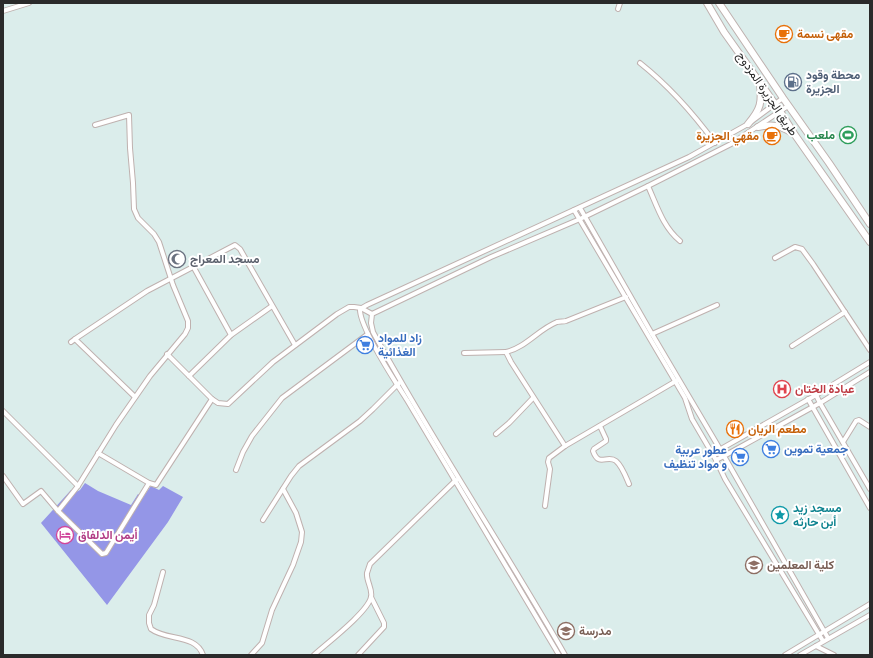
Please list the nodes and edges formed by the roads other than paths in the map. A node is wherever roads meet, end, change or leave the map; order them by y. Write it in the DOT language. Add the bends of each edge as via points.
graph roads {
  1 [pos="29,3"];
  2 [pos="620,3"];
  3 [pos="707,3"];
  4 [pos="720,3"];
  5 [pos="618,9"];
  6 [pos="3,11"];
  7 [pos="640,63"];
  8 [pos="759,82"];
  9 [pos="783,98"];
  10 [pos="775,104"];
  11 [pos="788,106"];
  12 [pos="780,111"];
  13 [pos="748,124"];
  14 [pos="95,125"];
  15 [pos="758,127"];
  16 [pos="795,135"];
  17 [pos="715,143"];
  18 [pos="648,186"];
  19 [pos="580,208"];
  20 [pos="574,210"];
  21 [pos="585,216"];
  22 [pos="580,219"];
  23 [pos="869,222"];
  24 [pos="680,241"];
  25 [pos="870,242"];
  26 [pos="775,258"];
  27 [pos="194,266"];
  28 [pos="171,279"];
  29 [pos="626,297"];
  30 [pos="717,305"];
  31 [pos="272,306"];
  32 [pos="361,308"];
  33 [pos="845,312"];
  34 [pos="372,314"];
  35 [pos="368,334"];
  36 [pos="652,334"];
  37 [pos="231,335"];
  38 [pos="295,345"];
  39 [pos="792,346"];
  40 [pos="870,350"];
  41 [pos="506,352"];
  42 [pos="464,353"];
  43 [pos="167,354"];
  44 [pos="870,362"];
  45 [pos="870,372"];
  46 [pos="189,376"];
  47 [pos="677,380"];
  48 [pos="398,383"];
  49 [pos="816,395"];
  50 [pos="135,397"];
  51 [pos="533,398"];
  52 [pos="212,399"];
  53 [pos="808,399"];
  54 [pos="820,403"];
  55 [pos="812,406"];
  56 [pos="3,411"];
  57 [pos="600,426"];
  58 [pos="870,427"];
  59 [pos="496,434"];
  60 [pos="843,442"];
  61 [pos="565,446"];
  62 [pos="720,450"];
  63 [pos="98,453"];
  64 [pos="712,454"];
  65 [pos="724,456"];
  66 [pos="716,460"];
  67 [pos="236,470"];
  68 [pos="3,476"];
  69 [pos="456,480"];
  70 [pos="149,483"];
  71 [pos="629,484"];
  72 [pos="78,486"];
  73 [pos="283,489"];
  74 [pos="870,489"];
  75 [pos="545,506"];
  76 [pos="870,508"];
  77 [pos="58,511"];
  78 [pos="263,520"];
  79 [pos="163,572"];
  80 [pos="371,597"];
  81 [pos="870,604"];
  82 [pos="870,615"];
  83 [pos="824,631"];
  84 [pos="819,635"];
  85 [pos="828,638"];
  86 [pos="823,641"];
  87 [pos="816,646"];
  88 [pos="203,655"];
  89 [pos="251,655"];
  90 [pos="314,655"];
  91 [pos="358,655"];
  92 [pos="559,655"];
  93 [pos="565,655"];
  94 [pos="785,655"];
  95 [pos="800,655"];
  96 [pos="834,655"];
  1 -- 6 [label="street"];
  2 -- 5 [label="street"];
  3 -- 8 [label="main road, طريق الجزيرة المزدوج"];
  4 -- 9 [label="main road, طريق الجزيرة المزدوج"];
  7 -- 17 [label="street" via="676,96"];
  8 -- 10 [label="main road, طريق الجزيرة المزدوج"];
  8 -- 13 [label="main road" via="761,102"];
  9 -- 10 [label="street"];
  9 -- 11 [label="main road, طريق الجزيرة المزدوج"];
  10 -- 12 [label="main road, طريق الجزيرة المزدوج"];
  10 -- 13 [label="street"];
  11 -- 12 [label="street"];
  11 -- 23 [label="main road, طريق الجزيرة المزدوج"];
  12 -- 15 [label="street"];
  12 -- 16 [label="main road, طريق الجزيرة المزدوج"];
  13 -- 17 [label="street"];
  14 -- 28 [label="street" via="129,115 134,209 157,238"];
  15 -- 16 [label="main road" via="780,126"];
  15 -- 18 [label="street" via="731,144"];
  16 -- 25 [label="main road, طريق الجزيرة المزدوج"];
  17 -- 19 [label="street"];
  18 -- 21 [label="street"];
  18 -- 24 [label="street" via="664,223"];
  19 -- 20 [label="street"];
  19 -- 21 [label="street"];
  20 -- 22 [label="street"];
  20 -- 32 [label="street"];
  21 -- 22 [label="street"];
  21 -- 36 [label="street"];
  22 -- 29 [label="street"];
  22 -- 34 [label="street" via="491,257"];
  26 -- 33 [label="street" via="795,247 802,249"];
  27 -- 28 [label="street"];
  27 -- 31 [label="street" via="232,245 237,246"];
  27 -- 37 [label="street"];
  28 -- 43 [label="street" via="188,321 188,328"];
  28 -- 50 [label="street" via="147,291 73,340"];
  29 -- 41 [label="street" via="566,321 559,321 544,328 516,349"];
  29 -- 47 [label="street"];
  30 -- 36 [label="street"];
  31 -- 37 [label="street"];
  31 -- 38 [label="street"];
  32 -- 34 [label="street"];
  32 -- 35 [label="street" via="360,312"];
  32 -- 38 [label="street" via="349,307 343,310"];
  33 -- 39 [label="street"];
  33 -- 40 [label="street"];
  34 -- 48 [label="street" via="373,332"];
  35 -- 48 [label="street"];
  35 -- 67 [label="street" via="282,398 252,436"];
  36 -- 47 [label="street"];
  37 -- 46 [label="street"];
  38 -- 52 [label="street" via="228,404"];
  41 -- 42 [label="street"];
  41 -- 51 [label="street"];
  43 -- 46 [label="street"];
  43 -- 50 [label="street"];
  44 -- 49 [label="street"];
  45 -- 54 [label="street"];
  46 -- 52 [label="street"];
  47 -- 57 [label="street"];
  47 -- 62 [label="street"];
  47 -- 64 [label="street" via="692,419"];
  48 -- 69 [label="street"];
  48 -- 73 [label="street" via="360,421 299,466"];
  49 -- 53 [label="street"];
  49 -- 54 [label="street"];
  50 -- 63 [label="street"];
  51 -- 59 [label="street"];
  51 -- 61 [label="street"];
  52 -- 70 [label="street" via="156,486"];
  53 -- 55 [label="street"];
  53 -- 62 [label="street"];
  54 -- 55 [label="street"];
  54 -- 60 [label="street"];
  55 -- 65 [label="street"];
  55 -- 76 [label="street"];
  56 -- 72 [label="street"];
  57 -- 61 [label="street"];
  57 -- 71 [label="street" via="606,441 594,449 595,456 601,460 611,459 618,462"];
  58 -- 60 [label="street" via="859,420 856,421"];
  60 -- 74 [label="street"];
  61 -- 75 [label="street" via="549,458"];
  62 -- 64 [label="street"];
  62 -- 65 [label="street"];
  63 -- 70 [label="street"];
  63 -- 72 [label="street"];
  64 -- 66 [label="street"];
  65 -- 66 [label="street"];
  65 -- 83 [label="street"];
  66 -- 84 [label="street"];
  68 -- 77 [label="street" via="23,504 41,491"];
  69 -- 80 [label="street" via="370,564 367,572"];
  69 -- 92 [label="street"];
  69 -- 93 [label="street"];
  70 -- 77 [label="street" via="104,554"];
  72 -- 77 [label="street"];
  73 -- 78 [label="street"];
  73 -- 89 [label="street" via="296,513 302,532 301,542 272,610 262,643"];
  79 -- 88 [label="street" via="156,600 149,615 151,629 194,643"];
  80 -- 90 [label="street" via="361,612"];
  80 -- 91 [label="street" via="384,627"];
  81 -- 83 [label="street"];
  82 -- 85 [label="street"];
  83 -- 84 [label="street"];
  83 -- 85 [label="street"];
  84 -- 86 [label="street"];
  84 -- 94 [label="street"];
  85 -- 86 [label="street"];
  86 -- 87 [label="street"];
  87 -- 95 [label="street"];
  87 -- 96 [label="street"];
}
